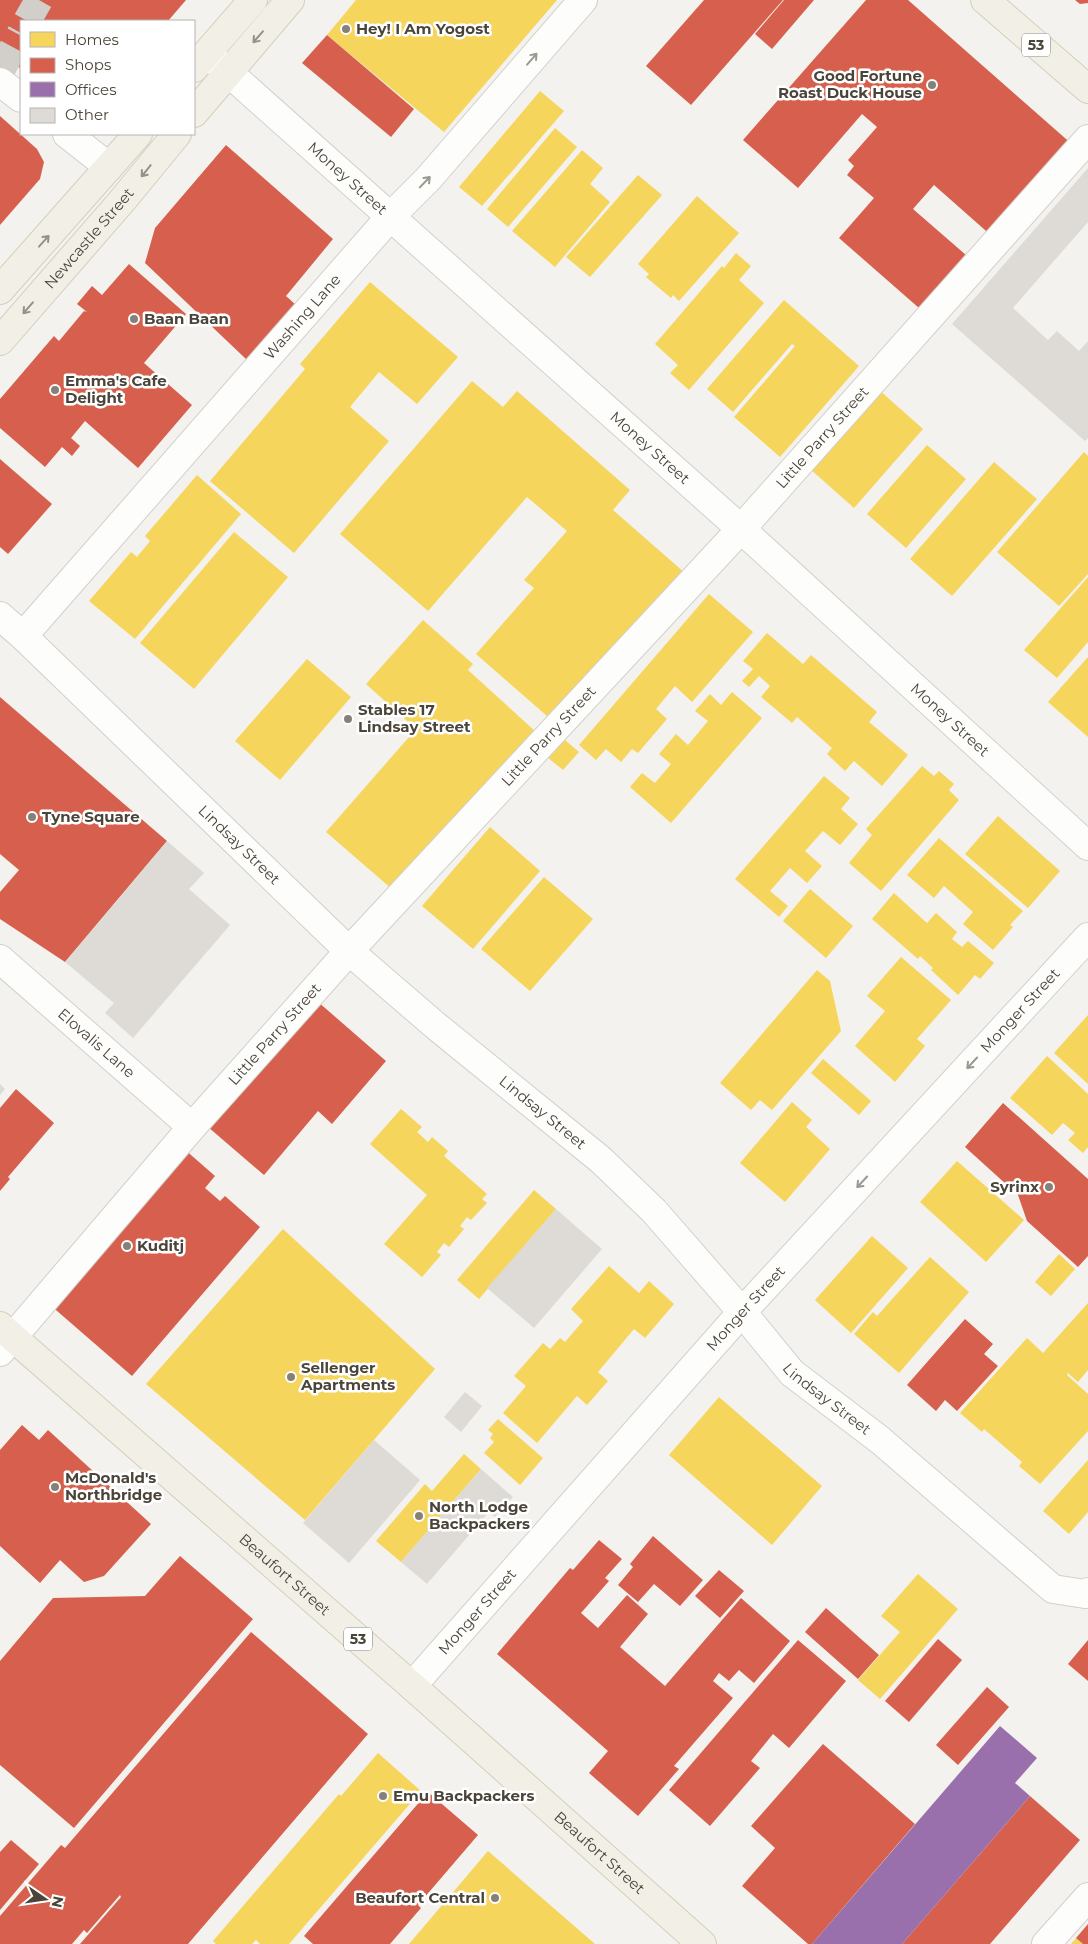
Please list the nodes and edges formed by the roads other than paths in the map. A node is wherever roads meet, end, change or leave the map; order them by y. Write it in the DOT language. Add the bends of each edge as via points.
graph roads {
  1 [pos="253,0"];
  2 [pos="290,0"];
  3 [pos="583,0"];
  4 [pos="985,0"];
  5 [pos="200,60"];
  6 [pos="228,72"];
  7 [pos="0,82"];
  8 [pos="1088,89"];
  9 [pos="20,97"];
  10 [pos="195,112"];
  11 [pos="68,135"];
  12 [pos="137,135"];
  13 [pos="176,135"];
  14 [pos="1088,139"];
  15 [pos="109,167"];
  16 [pos="390,216"];
  17 [pos="0,290"];
  18 [pos="0,340"];
  19 [pos="741,529"];
  20 [pos="0,616"];
  21 [pos="23,636"];
  22 [pos="1088,846"];
  23 [pos="1088,937"];
  24 [pos="349,951"];
  25 [pos="0,959"];
  26 [pos="192,1127"];
  27 [pos="742,1312"];
  28 [pos="4,1338"];
  29 [pos="1088,1592"];
  30 [pos="412,1686"];
  31 [pos="1088,1897"];
  32 [pos="702,1944"];
  33 [pos="1046,1944"];
  1 -- 5 [label="main road"];
  2 -- 6 [label="main road, one-way"];
  16 -- 3 [label="street, Washing Lane, one-way" via="428,178"];
  4 -- 8 [label="main road, 53"];
  5 -- 6 [label="street, Money Street"];
  6 -- 10 [label="main road"];
  6 -- 16 [label="street, Money Street"];
  7 -- 9 [label="street"];
  11 -- 15 [label="street"];
  12 -- 15 [label="main road, Newcastle Street"];
  13 -- 18 [label="main road, Newcastle Street, one-way"];
  14 -- 19 [label="street, Little Parry Street"];
  17 -- 15 [label="main road, Newcastle Street, one-way"];
  16 -- 19 [label="street, Money Street"];
  16 -- 21 [label="street, Washing Lane"];
  19 -- 22 [label="street, Money Street"];
  19 -- 24 [label="street, Little Parry Street"];
  20 -- 21 [label="street, Lindsay Street"];
  21 -- 24 [label="street, Lindsay Street"];
  23 -- 27 [label="street, Monger Street, one-way"];
  24 -- 26 [label="street, Little Parry Street"];
  24 -- 27 [label="street, Lindsay Street" via="601,1160 654,1211"];
  25 -- 26 [label="street, Elovalis Lane"];
  26 -- 28 [label="street, Little Parry Street"];
  27 -- 29 [label="street, Lindsay Street" via="792,1373 880,1440 1053,1589"];
  27 -- 30 [label="street, Monger Street"];
  28 -- 30 [label="main road, Beaufort Street / 53"];
  30 -- 32 [label="main road, Beaufort Street / 53"];
  31 -- 33 [label="street"];
}
